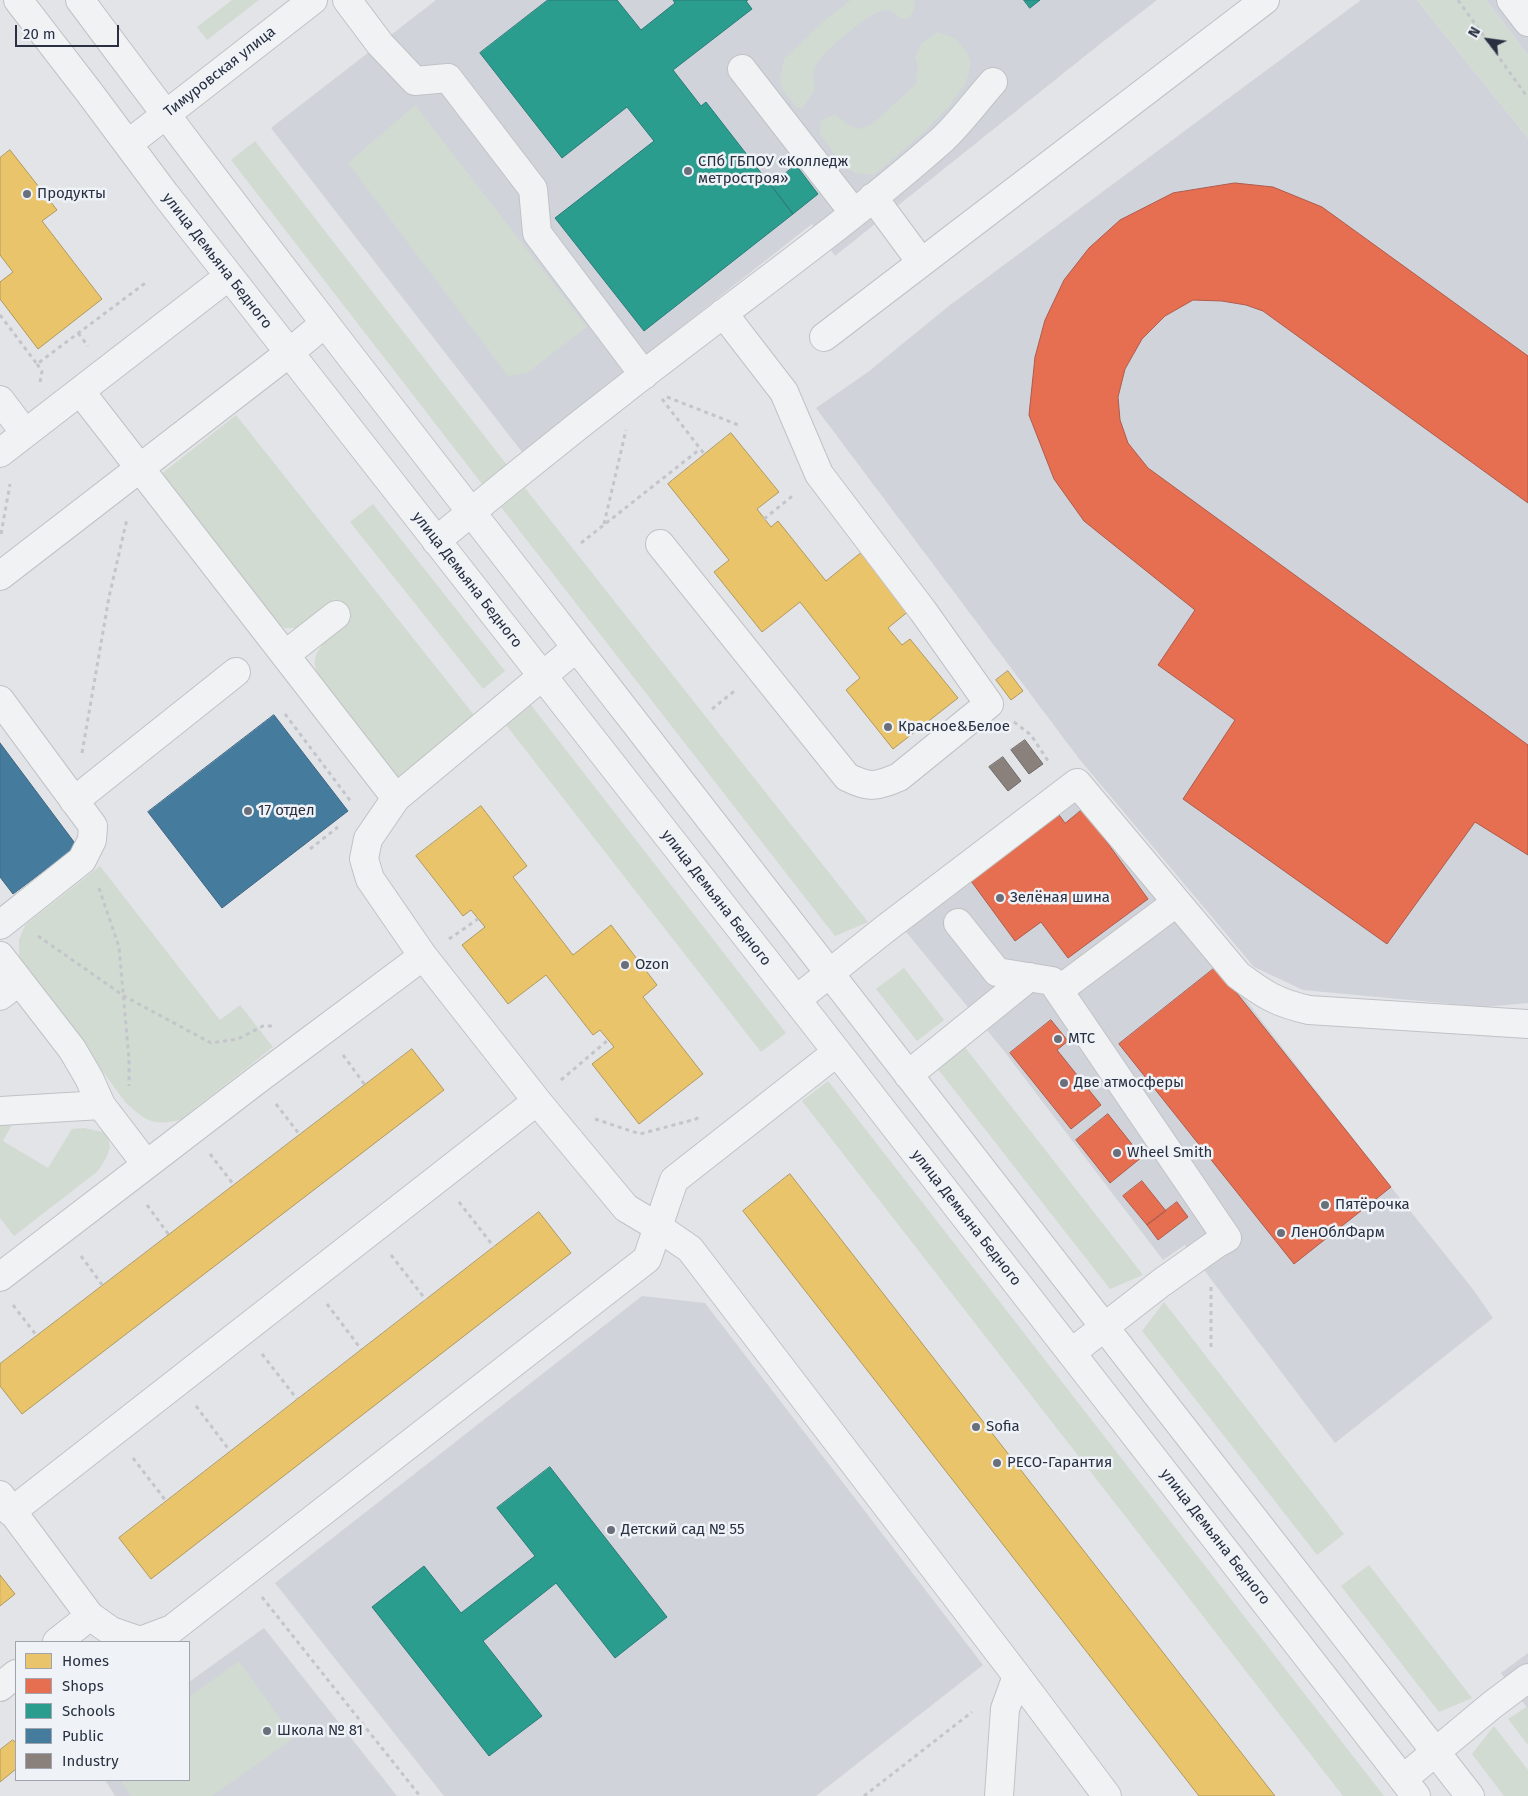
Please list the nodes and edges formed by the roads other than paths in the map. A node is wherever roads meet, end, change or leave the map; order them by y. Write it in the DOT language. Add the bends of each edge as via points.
graph roads {
  1 [pos="18,0"];
  2 [pos="80,0"];
  3 [pos="313,0"];
  4 [pos="347,0"];
  5 [pos="1265,0"];
  6 [pos="1511,0"];
  7 [pos="1528,22"];
  8 [pos="742,69"];
  9 [pos="993,82"];
  10 [pos="165,114"];
  11 [pos="128,144"];
  12 [pos="864,205"];
  13 [pos="922,262"];
  14 [pos="229,276"];
  15 [pos="723,313"];
  16 [pos="324,324"];
  17 [pos="824,337"];
  18 [pos="289,353"];
  19 [pos="644,375"];
  20 [pos="80,391"];
  21 [pos="0,400"];
  22 [pos="25,433"];
  23 [pos="0,453"];
  24 [pos="139,467"];
  25 [pos="471,512"];
  26 [pos="436,540"];
  27 [pos="660,544"];
  28 [pos="0,576"];
  29 [pos="336,615"];
  30 [pos="576,648"];
  31 [pos="285,655"];
  32 [pos="236,672"];
  33 [pos="542,676"];
  34 [pos="0,700"];
  35 [pos="396,798"];
  36 [pos="74,801"];
  37 [pos="1177,902"];
  38 [pos="6,920"];
  39 [pos="958,923"];
  40 [pos="0,956"];
  41 [pos="423,956"];
  42 [pos="829,974"];
  43 [pos="1030,977"];
  44 [pos="10,988"];
  45 [pos="1059,990"];
  46 [pos="796,1000"];
  47 [pos="1528,1024"];
  48 [pos="836,1052"];
  49 [pos="908,1075"];
  50 [pos="537,1101"];
  51 [pos="101,1105"];
  52 [pos="0,1111"];
  53 [pos="146,1164"];
  54 [pos="658,1227"];
  55 [pos="0,1277"];
  56 [pos="1104,1328"];
  57 [pos="1071,1353"];
  58 [pos="5,1503"];
  59 [pos="90,1616"];
  60 [pos="58,1641"];
  61 [pos="15,1675"];
  62 [pos="1017,1676"];
  63 [pos="1528,1678"];
  64 [pos="0,1686"];
  65 [pos="1436,1752"];
  66 [pos="1409,1787"];
  67 [pos="999,1796"];
  68 [pos="1107,1796"];
  69 [pos="1470,1796"];
  1 -- 11 [label="street, улица Демьяна Бедного"];
  2 -- 10 [label="street"];
  3 -- 10 [label="street, Тимуровская улица"];
  4 -- 19 [label="street" via="380,44 416,81 448,78 533,189 537,233"];
  5 -- 13 [label="street"];
  6 -- 7 [label="street"];
  8 -- 12 [label="street"];
  9 -- 12 [label="street" via="944,137"];
  10 -- 11 [label="street, Тимуровская улица"];
  10 -- 16 [label="street"];
  11 -- 14 [label="street, улица Демьяна Бедного"];
  12 -- 13 [label="street"];
  12 -- 15 [label="street"];
  13 -- 17 [label="street"];
  14 -- 18 [label="street, улица Демьяна Бедного"];
  14 -- 20 [label="street"];
  15 -- 19 [label="street"];
  15 -- 27 [label="street" via="784,392 819,474 989,704 899,777 882,784 863,785 847,777"];
  16 -- 18 [label="street"];
  16 -- 25 [label="street"];
  18 -- 24 [label="street"];
  18 -- 26 [label="street, улица Демьяна Бедного"];
  19 -- 25 [label="street"];
  20 -- 22 [label="street"];
  20 -- 24 [label="street"];
  21 -- 22 [label="street"];
  22 -- 23 [label="street"];
  24 -- 28 [label="street"];
  24 -- 31 [label="street"];
  25 -- 26 [label="street"];
  25 -- 30 [label="street"];
  26 -- 33 [label="street, улица Демьяна Бедного"];
  29 -- 31 [label="street"];
  30 -- 33 [label="street"];
  30 -- 42 [label="street"];
  31 -- 35 [label="street"];
  32 -- 36 [label="street"];
  33 -- 35 [label="street"];
  33 -- 46 [label="street, улица Демьяна Бедного"];
  34 -- 36 [label="street"];
  35 -- 41 [label="street" via="368,839 364,859 370,880"];
  36 -- 38 [label="street" via="93,826 92,840 82,860"];
  37 -- 42 [label="street" via="1077,783"];
  37 -- 45 [label="street"];
  37 -- 47 [label="street" via="1238,975 1284,1004 1309,1010"];
  39 -- 43 [label="street" via="997,972"];
  40 -- 44 [label="street"];
  41 -- 50 [label="street"];
  41 -- 53 [label="street"];
  42 -- 46 [label="street"];
  42 -- 49 [label="street"];
  43 -- 45 [label="street" via="1052,981"];
  43 -- 49 [label="street"];
  44 -- 51 [label="street" via="72,1049"];
  45 -- 56 [label="street" via="1227,1238"];
  46 -- 48 [label="street, улица Демьяна Бедного"];
  48 -- 54 [label="street" via="674,1180"];
  48 -- 57 [label="street, улица Демьяна Бедного"];
  49 -- 56 [label="street"];
  50 -- 54 [label="street" via="626,1208"];
  50 -- 58 [label="street" via="113,1432"];
  51 -- 52 [label="street"];
  51 -- 53 [label="street"];
  53 -- 55 [label="street"];
  54 -- 59 [label="street" via="647,1259 172,1629 140,1641 111,1631"];
  54 -- 62 [label="street" via="690,1249"];
  56 -- 57 [label="street"];
  56 -- 65 [label="street"];
  57 -- 66 [label="street, улица Демьяна Бедного"];
  58 -- 59 [label="street"];
  59 -- 60 [label="street"];
  61 -- 64 [label="street"];
  62 -- 67 [label="street" via="1005,1709"];
  62 -- 68 [label="street"];
  63 -- 65 [label="street"];
  65 -- 66 [label="street"];
  65 -- 69 [label="street"];
}
